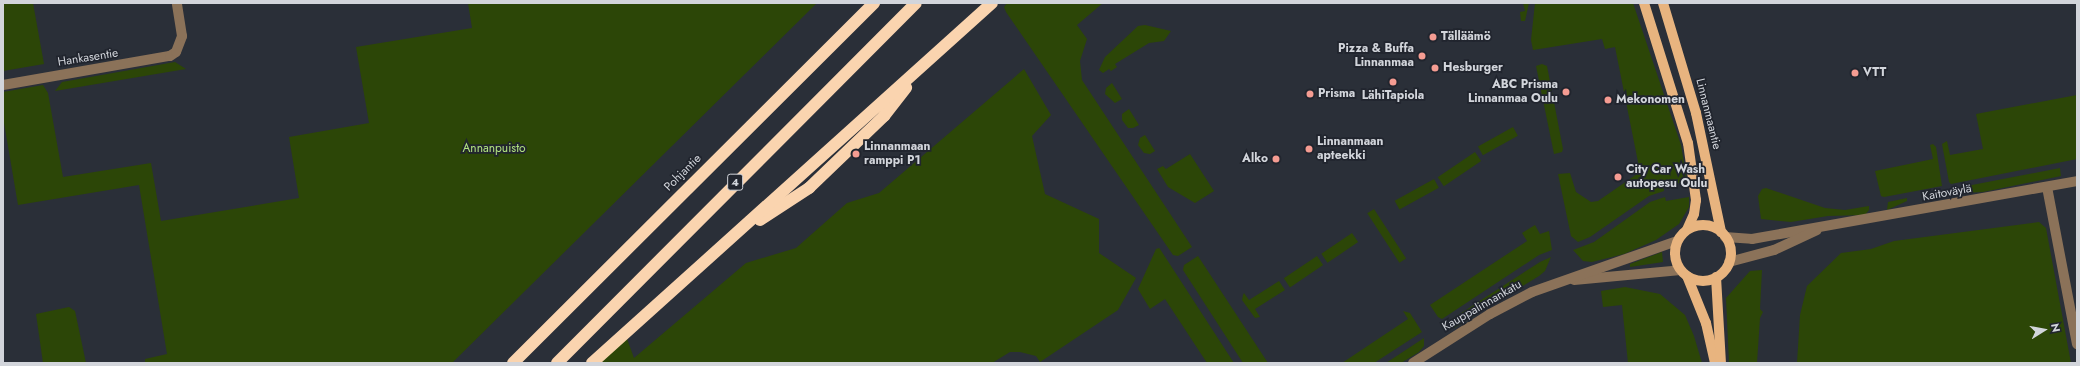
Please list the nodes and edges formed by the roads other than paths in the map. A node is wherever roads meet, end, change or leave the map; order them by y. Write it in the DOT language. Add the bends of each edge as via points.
graph roads {
  1 [pos="177,3"];
  2 [pos="868,3"];
  3 [pos="874,3"];
  4 [pos="916,3"];
  5 [pos="992,3"];
  6 [pos="1644,3"];
  7 [pos="1663,3"];
  8 [pos="852,24"];
  9 [pos="3,86"];
  10 [pos="2077,181"];
  11 [pos="2047,188"];
  12 [pos="1822,227"];
  13 [pos="1687,230"];
  14 [pos="1723,235"];
  15 [pos="1678,241"];
  16 [pos="1729,262"];
  17 [pos="1684,273"];
  18 [pos="1716,277"];
  19 [pos="1568,280"];
  20 [pos="2077,344"];
  21 [pos="513,363"];
  22 [pos="557,363"];
  23 [pos="592,363"];
  24 [pos="1413,363"];
  25 [pos="1715,363"];
  26 [pos="1721,363"];
  1 -- 9 [label="street, Hankasentie" via="182,36 176,52 162,59"];
  2 -- 8 [label="highway"];
  3 -- 8 [label="highway, Pohjantie / 4"];
  4 -- 22 [label="highway, 4"];
  5 -- 23 [label="highway" via="926,62 884,116 809,188 729,240"];
  6 -- 13 [label="main road" via="1688,143 1696,200 1694,214"];
  7 -- 14 [label="main road, Linnanmaantie" via="1696,113"];
  8 -- 21 [label="highway, Pohjantie / 4"];
  10 -- 11 [label="street, Kaitoväylä"];
  11 -- 12 [label="street, Kaitoväylä"];
  11 -- 20 [label="street"];
  12 -- 14 [label="street, Kaitoväylä" via="1745,240"];
  12 -- 16 [label="street, Kaitoväylä" via="1774,250"];
  13 -- 14 [label="main road" via="1704,225"];
  13 -- 15 [label="main road"];
  14 -- 16 [label="main road" via="1730,249"];
  15 -- 17 [label="main road" via="1675,256"];
  15 -- 19 [label="street, Kauppalinnankatu"];
  16 -- 18 [label="main road"];
  17 -- 18 [label="main road" via="1699,280"];
  17 -- 19 [label="street, Kauppalinnankatu"];
  17 -- 25 [label="main road" via="1706,322"];
  18 -- 26 [label="main road"];
  19 -- 24 [label="street, Kauppalinnankatu" via="1532,292 1490,314"];
}
